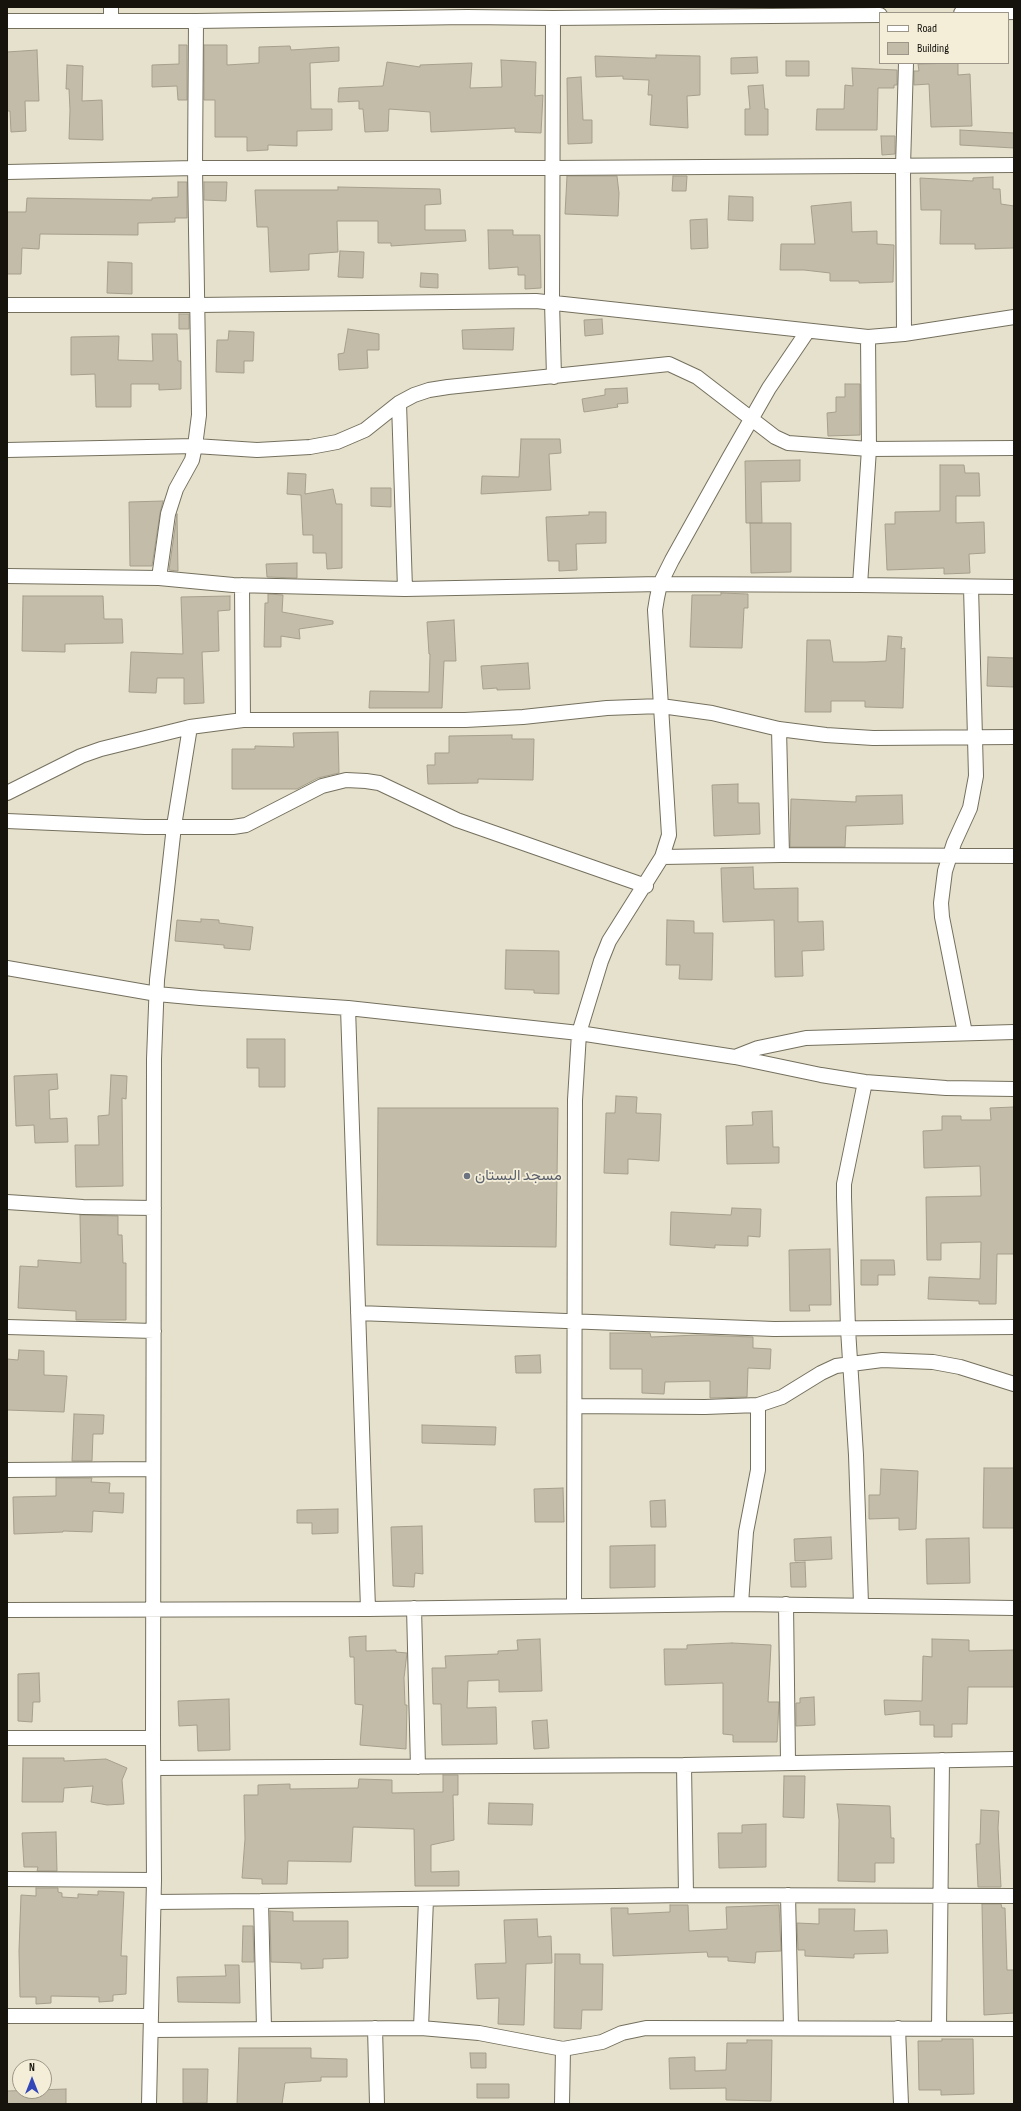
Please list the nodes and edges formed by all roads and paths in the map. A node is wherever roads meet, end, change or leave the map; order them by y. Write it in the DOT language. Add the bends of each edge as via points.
graph roads {
  1 [pos="824,11"];
  2 [pos="467,12"];
  3 [pos="111,14"];
  4 [pos="879,15"];
  5 [pos="553,18"];
  6 [pos="7,21"];
  7 [pos="196,21"];
  8 [pos="906,64"];
  9 [pos="1014,165"];
  10 [pos="903,166"];
  11 [pos="195,168"];
  12 [pos="553,168"];
  13 [pos="7,172"];
  14 [pos="552,302"];
  15 [pos="7,304"];
  16 [pos="198,305"];
  17 [pos="1014,317"];
  18 [pos="807,332"];
  19 [pos="904,334"];
  20 [pos="868,337"];
  21 [pos="554,377"];
  22 [pos="399,403"];
  23 [pos="753,419"];
  24 [pos="195,446"];
  25 [pos="1014,448"];
  26 [pos="869,449"];
  27 [pos="7,450"];
  28 [pos="7,576"];
  29 [pos="159,578"];
  30 [pos="660,584"];
  31 [pos="242,585"];
  32 [pos="860,585"];
  33 [pos="971,587"];
  34 [pos="1014,587"];
  35 [pos="405,589"];
  36 [pos="661,706"];
  37 [pos="243,720"];
  38 [pos="190,727"];
  39 [pos="779,729"];
  40 [pos="976,737"];
  41 [pos="1014,737"];
  42 [pos="7,793"];
  43 [pos="7,821"];
  44 [pos="174,826"];
  45 [pos="782,855"];
  46 [pos="950,856"];
  47 [pos="1014,856"];
  48 [pos="662,857"];
  49 [pos="646,886"];
  50 [pos="7,968"];
  51 [pos="157,994"];
  52 [pos="348,1008"];
  53 [pos="1014,1032"];
  54 [pos="579,1033"];
  55 [pos="965,1033"];
  56 [pos="735,1057"];
  57 [pos="865,1082"];
  58 [pos="1014,1090"];
  59 [pos="7,1202"];
  60 [pos="154,1208"];
  61 [pos="358,1313"];
  62 [pos="574,1320"];
  63 [pos="1014,1327"];
  64 [pos="7,1328"];
  65 [pos="848,1329"];
  66 [pos="154,1331"];
  67 [pos="851,1363"];
  68 [pos="1014,1384"];
  69 [pos="758,1405"];
  70 [pos="575,1406"];
  71 [pos="153,1469"];
  72 [pos="7,1470"];
  73 [pos="741,1604"];
  74 [pos="786,1604"];
  75 [pos="861,1604"];
  76 [pos="574,1605"];
  77 [pos="414,1608"];
  78 [pos="1014,1608"];
  79 [pos="368,1609"];
  80 [pos="7,1610"];
  81 [pos="153,1610"];
  82 [pos="7,1738"];
  83 [pos="153,1738"];
  84 [pos="1014,1759"];
  85 [pos="942,1760"];
  86 [pos="788,1762"];
  87 [pos="684,1766"];
  88 [pos="418,1767"];
  89 [pos="154,1768"];
  90 [pos="7,1879"];
  91 [pos="154,1880"];
  92 [pos="686,1895"];
  93 [pos="788,1895"];
  94 [pos="1014,1896"];
  95 [pos="940,1897"];
  96 [pos="426,1899"];
  97 [pos="262,1901"];
  98 [pos="154,1902"];
  99 [pos="7,2016"];
  100 [pos="151,2016"];
  101 [pos="791,2027"];
  102 [pos="264,2028"];
  103 [pos="375,2028"];
  104 [pos="421,2028"];
  105 [pos="898,2028"];
  106 [pos="939,2028"];
  107 [pos="1014,2029"];
  108 [pos="152,2030"];
  109 [pos="563,2049"];
  110 [pos="149,2104"];
  111 [pos="377,2104"];
  112 [pos="562,2104"];
  113 [pos="901,2104"];
  1 -- 4 [label="street"];
  1 -- 5 [label="street"];
  2 -- 5 [label="street"];
  2 -- 7 [label="street"];
  3 -- 6 [label="street"];
  3 -- 7 [label="street"];
  5 -- 12 [label="street"];
  7 -- 11 [label="street"];
  8 -- 10 [label="street"];
  9 -- 10 [label="street"];
  10 -- 12 [label="street"];
  10 -- 19 [label="street"];
  11 -- 12 [label="street"];
  11 -- 13 [label="street"];
  11 -- 16 [label="street"];
  12 -- 14 [label="street"];
  14 -- 16 [label="street" via="509,300"];
  14 -- 18 [label="street"];
  14 -- 21 [label="street"];
  15 -- 16 [label="street"];
  16 -- 24 [label="street" via="198,415"];
  17 -- 19 [label="street"];
  18 -- 20 [label="street"];
  18 -- 23 [label="street" via="769,388"];
  19 -- 20 [label="street"];
  20 -- 26 [label="street"];
  21 -- 22 [label="street" via="429,390"];
  21 -- 23 [label="street" via="669,364 697,377"];
  22 -- 24 [label="street" via="365,430 337,442 310,447 257,450"];
  22 -- 35 [label="street"];
  23 -- 26 [label="street" via="788,443"];
  23 -- 30 [label="street"];
  24 -- 27 [label="street"];
  24 -- 29 [label="street" via="192,460 176,489 168,514"];
  25 -- 26 [label="street"];
  26 -- 32 [label="street"];
  28 -- 29 [label="street"];
  29 -- 31 [label="street"];
  30 -- 32 [label="street"];
  30 -- 35 [label="street"];
  30 -- 36 [label="street" via="655,610"];
  31 -- 35 [label="street"];
  31 -- 37 [label="street"];
  32 -- 33 [label="street"];
  33 -- 34 [label="street"];
  33 -- 40 [label="street"];
  36 -- 37 [label="street" via="465,720"];
  36 -- 39 [label="street" via="712,713"];
  36 -- 48 [label="street" via="669,835"];
  37 -- 38 [label="street"];
  38 -- 42 [label="street" via="81,756"];
  38 -- 44 [label="street"];
  39 -- 40 [label="street" via="873,738"];
  39 -- 45 [label="street"];
  40 -- 41 [label="street"];
  40 -- 46 [label="street" via="974,793"];
  43 -- 44 [label="street"];
  44 -- 49 [label="street" via="222,828 246,825 322,786 346,780 366,781 379,784 457,820"];
  44 -- 51 [label="street"];
  45 -- 46 [label="street"];
  45 -- 48 [label="street"];
  46 -- 47 [label="street"];
  46 -- 55 [label="street" via="943,882 942,917"];
  48 -- 49 [label="street"];
  49 -- 54 [label="street" via="609,941"];
  50 -- 51 [label="street"];
  51 -- 52 [label="street"];
  51 -- 60 [label="street" via="154,1059"];
  52 -- 54 [label="street"];
  52 -- 61 [label="street"];
  53 -- 55 [label="street"];
  54 -- 56 [label="street"];
  54 -- 62 [label="street" via="575,1100"];
  55 -- 56 [label="street" via="806,1038 758,1048"];
  56 -- 57 [label="street"];
  57 -- 58 [label="street"];
  57 -- 65 [label="street" via="844,1184"];
  59 -- 60 [label="street"];
  60 -- 66 [label="street"];
  61 -- 62 [label="street"];
  61 -- 79 [label="street"];
  62 -- 65 [label="street" via="682,1326"];
  62 -- 70 [label="street"];
  63 -- 65 [label="street"];
  64 -- 66 [label="street"];
  65 -- 67 [label="street"];
  66 -- 71 [label="street"];
  67 -- 68 [label="street" via="882,1360 933,1362 960,1367"];
  67 -- 69 [label="street" via="821,1372 782,1397"];
  67 -- 75 [label="street"];
  69 -- 70 [label="street"];
  69 -- 73 [label="street" via="758,1470 746,1532"];
  70 -- 76 [label="street"];
  71 -- 72 [label="street"];
  71 -- 81 [label="street"];
  73 -- 74 [label="street"];
  73 -- 76 [label="street"];
  74 -- 75 [label="street"];
  74 -- 86 [label="street"];
  75 -- 78 [label="street"];
  76 -- 77 [label="street"];
  77 -- 79 [label="street"];
  77 -- 88 [label="street"];
  79 -- 81 [label="street"];
  80 -- 81 [label="street"];
  81 -- 83 [label="street"];
  82 -- 83 [label="street"];
  83 -- 89 [label="street"];
  84 -- 85 [label="street"];
  85 -- 86 [label="street"];
  85 -- 95 [label="street"];
  86 -- 87 [label="street"];
  87 -- 88 [label="street"];
  87 -- 92 [label="street"];
  88 -- 89 [label="street"];
  89 -- 91 [label="street"];
  90 -- 91 [label="street"];
  91 -- 98 [label="street"];
  92 -- 93 [label="street"];
  92 -- 96 [label="street"];
  93 -- 95 [label="street"];
  93 -- 101 [label="street"];
  94 -- 95 [label="street"];
  95 -- 106 [label="street"];
  96 -- 97 [label="street"];
  96 -- 104 [label="street"];
  97 -- 98 [label="street"];
  97 -- 102 [label="street"];
  98 -- 100 [label="street"];
  99 -- 100 [label="street"];
  100 -- 108 [label="street"];
  101 -- 105 [label="street"];
  101 -- 109 [label="street" via="646,2028 622,2033 602,2042"];
  102 -- 103 [label="street"];
  102 -- 108 [label="street"];
  103 -- 104 [label="street"];
  103 -- 111 [label="street"];
  104 -- 109 [label="street" via="479,2033"];
  105 -- 106 [label="street"];
  105 -- 113 [label="street"];
  106 -- 107 [label="street"];
  108 -- 110 [label="street"];
  109 -- 112 [label="street"];
}
